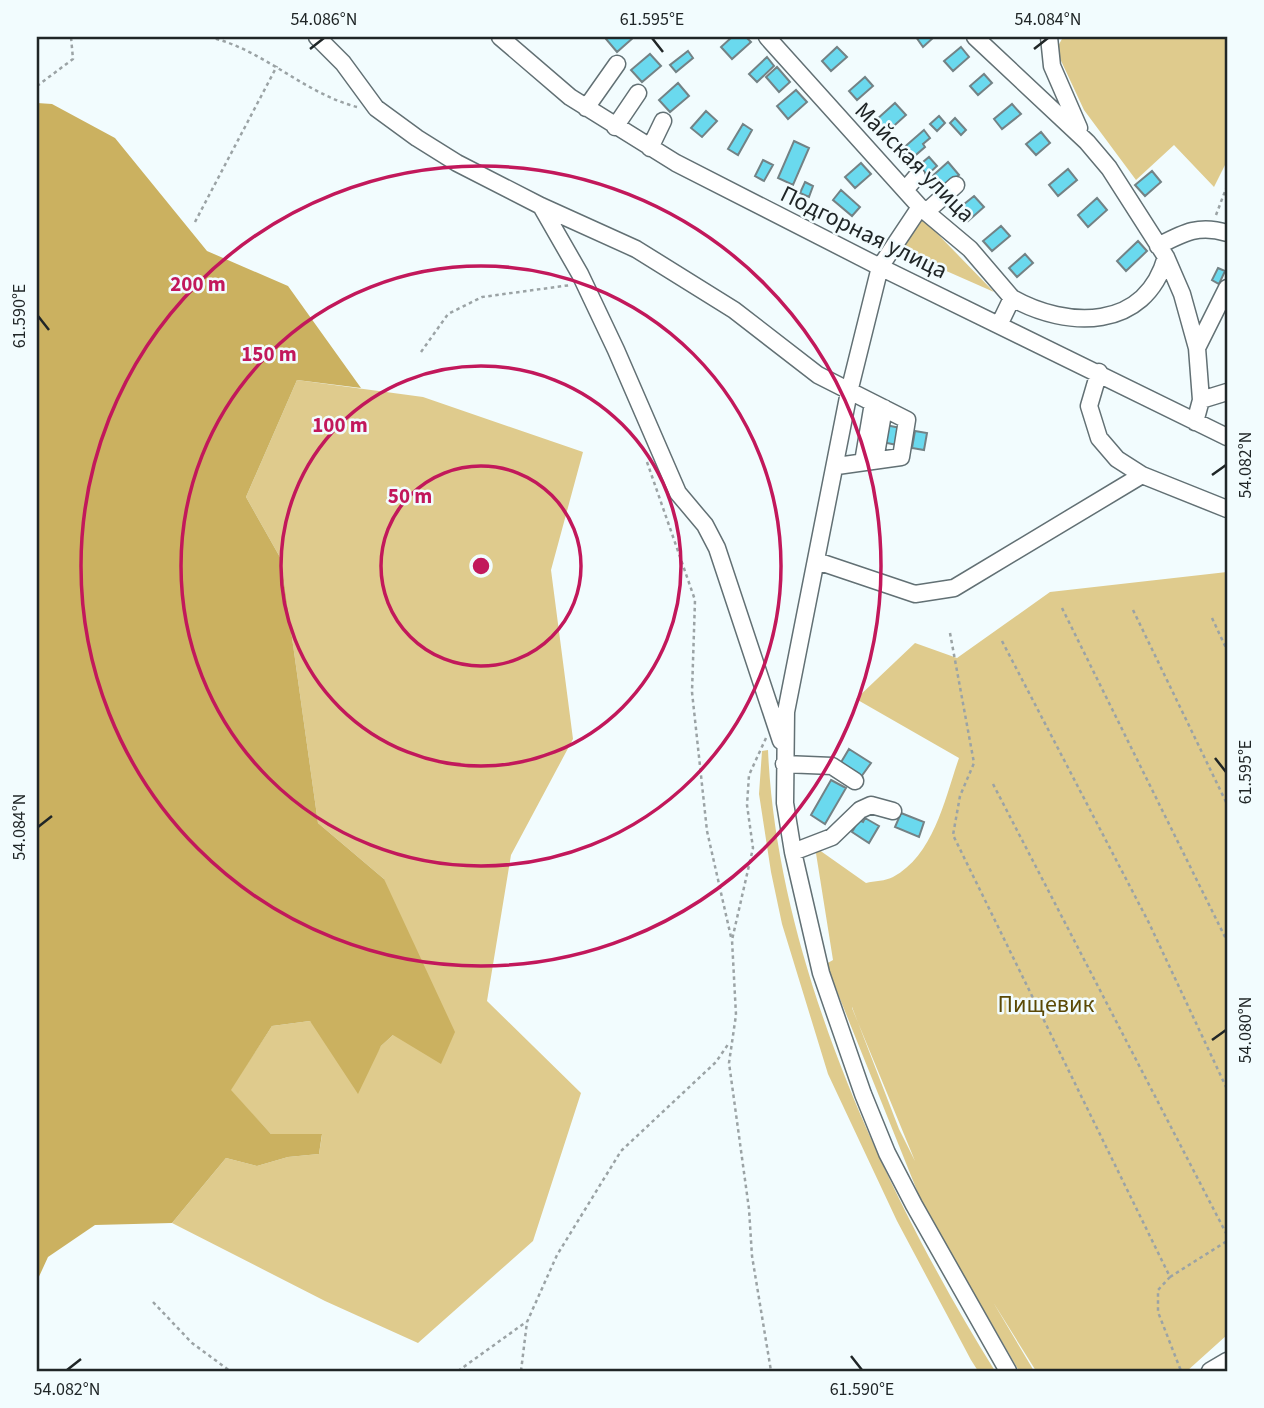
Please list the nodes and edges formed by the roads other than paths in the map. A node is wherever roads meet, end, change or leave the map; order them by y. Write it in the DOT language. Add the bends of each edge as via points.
graph roads {
  1 [pos="317,37"];
  2 [pos="500,37"];
  3 [pos="767,37"];
  4 [pos="975,37"];
  5 [pos="1049,37"];
  6 [pos="617,64"];
  7 [pos="638,93"];
  8 [pos="586,108"];
  9 [pos="663,121"];
  10 [pos="615,127"];
  11 [pos="1087,142"];
  12 [pos="650,148"];
  13 [pos="918,176"];
  14 [pos="956,185"];
  15 [pos="905,190"];
  16 [pos="541,206"];
  17 [pos="923,209"];
  18 [pos="1227,233"];
  19 [pos="1162,252"];
  20 [pos="880,267"];
  21 [pos="1227,288"];
  22 [pos="1012,298"];
  23 [pos="1000,323"];
  24 [pos="1197,348"];
  25 [pos="1099,372"];
  26 [pos="849,392"];
  27 [pos="1227,392"];
  28 [pos="1201,400"];
  29 [pos="878,406"];
  30 [pos="1195,422"];
  31 [pos="1227,437"];
  32 [pos="869,461"];
  33 [pos="836,466"];
  34 [pos="1142,475"];
  35 [pos="1227,509"];
  36 [pos="817,561"];
  37 [pos="784,758"];
  38 [pos="855,781"];
  39 [pos="893,811"];
  40 [pos="793,852"];
  41 [pos="1227,1361"];
  42 [pos="1008,1371"];
  43 [pos="1210,1371"];
  1 -- 16 [label="street" via="344,63 376,108 457,163"];
  2 -- 8 [label="street, Подгорная улица"];
  3 -- 15 [label="street, Майская улица"];
  4 -- 11 [label="street"];
  5 -- 11 [label="street" via="1055,76"];
  6 -- 8 [label="street"];
  7 -- 10 [label="street"];
  8 -- 10 [label="street, Подгорная улица"];
  9 -- 12 [label="street"];
  10 -- 12 [label="street, Подгорная улица"];
  11 -- 19 [label="street" via="1109,168"];
  12 -- 20 [label="street, Подгорная улица"];
  13 -- 15 [label="street"];
  14 -- 17 [label="street"];
  15 -- 17 [label="street, Майская улица"];
  16 -- 26 [label="street" via="636,249 734,310 789,355"];
  16 -- 37 [label="street" via="584,283 678,493 705,525 717,548"];
  17 -- 20 [label="street"];
  17 -- 22 [label="street, Майская улица" via="970,249"];
  18 -- 19 [label="street" via="1209,227 1185,231"];
  19 -- 22 [label="street" via="1161,272 1149,290 1108,316 1081,319 1046,313"];
  19 -- 24 [label="street" via="1182,294"];
  20 -- 23 [label="street, Подгорная улица"];
  20 -- 26 [label="street"];
  21 -- 24 [label="street"];
  22 -- 23 [label="street"];
  23 -- 25 [label="street, Подгорная улица"];
  24 -- 28 [label="street"];
  25 -- 30 [label="street, Подгорная улица"];
  25 -- 34 [label="street" via="1089,405 1099,438 1117,459"];
  26 -- 29 [label="street"];
  26 -- 33 [label="street"];
  27 -- 28 [label="street"];
  28 -- 30 [label="street"];
  29 -- 32 [label="street"];
  29 -- 32 [label="street" via="907,420 901,457"];
  30 -- 31 [label="street, Подгорная улица"];
  32 -- 33 [label="street"];
  33 -- 36 [label="street"];
  34 -- 35 [label="street"];
  34 -- 36 [label="street" via="954,588 915,594"];
  36 -- 37 [label="street" via="789,699"];
  37 -- 38 [label="street" via="832,766"];
  37 -- 40 [label="street"];
  39 -- 40 [label="street" via="871,805 832,837"];
  40 -- 42 [label="street" via="821,973 872,1118 914,1205"];
  41 -- 43 [label="street"];
}
